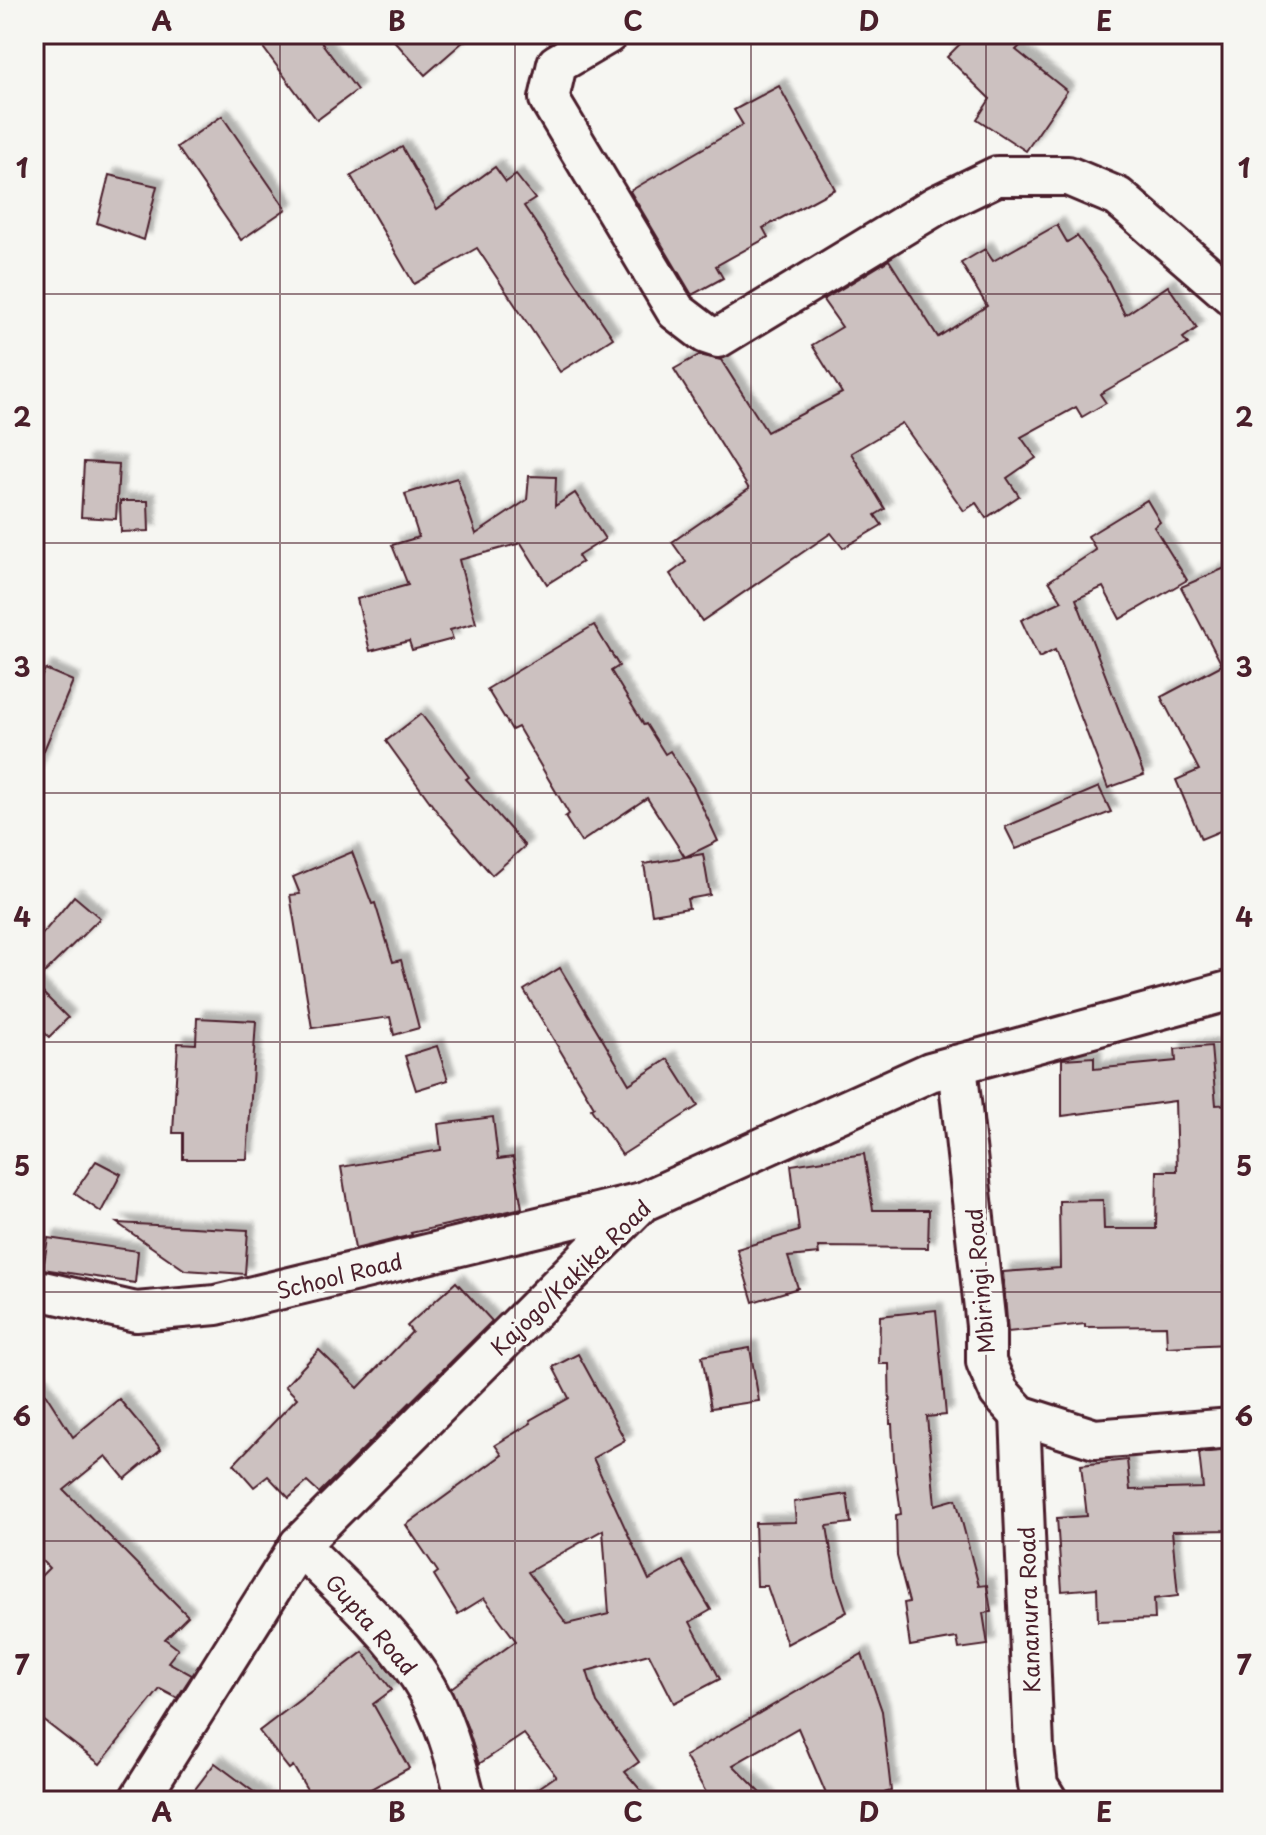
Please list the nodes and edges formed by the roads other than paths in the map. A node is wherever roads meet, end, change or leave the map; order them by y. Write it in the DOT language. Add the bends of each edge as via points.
graph roads {
  1 [pos="608,34"];
  2 [pos="1232,296"];
  3 [pos="1232,990"];
  4 [pos="957,1065"];
  5 [pos="642,1202"];
  6 [pos="41,1296"];
  7 [pos="1020,1415"];
  8 [pos="1232,1428"];
  9 [pos="299,1545"];
  10 [pos="138,1801"];
  11 [pos="466,1801"];
  12 [pos="1048,1801"];
  1 -- 2 [label="street" via="557,64 549,99 676,311 706,334 718,338 937,205 997,176 1068,176 1118,197"];
  3 -- 4 [label="street, Kajogo/Kakika Road"];
  4 -- 5 [label="street, Kajogo/Kakika Road" via="930,1072"];
  4 -- 7 [label="street, Mbiringi Road" via="986,1362 999,1392"];
  5 -- 6 [label="street, School Road" via="216,1305 136,1312"];
  5 -- 9 [label="street, Kajogo/Kakika Road"];
  7 -- 8 [label="street" via="1095,1439"];
  7 -- 12 [label="street, Kananura Road" via="1034,1748 1038,1785"];
  9 -- 10 [label="street, Kajogo/Kakika Road"];
  9 -- 11 [label="street, Gupta Road" via="380,1626 420,1677 453,1751"];
}
